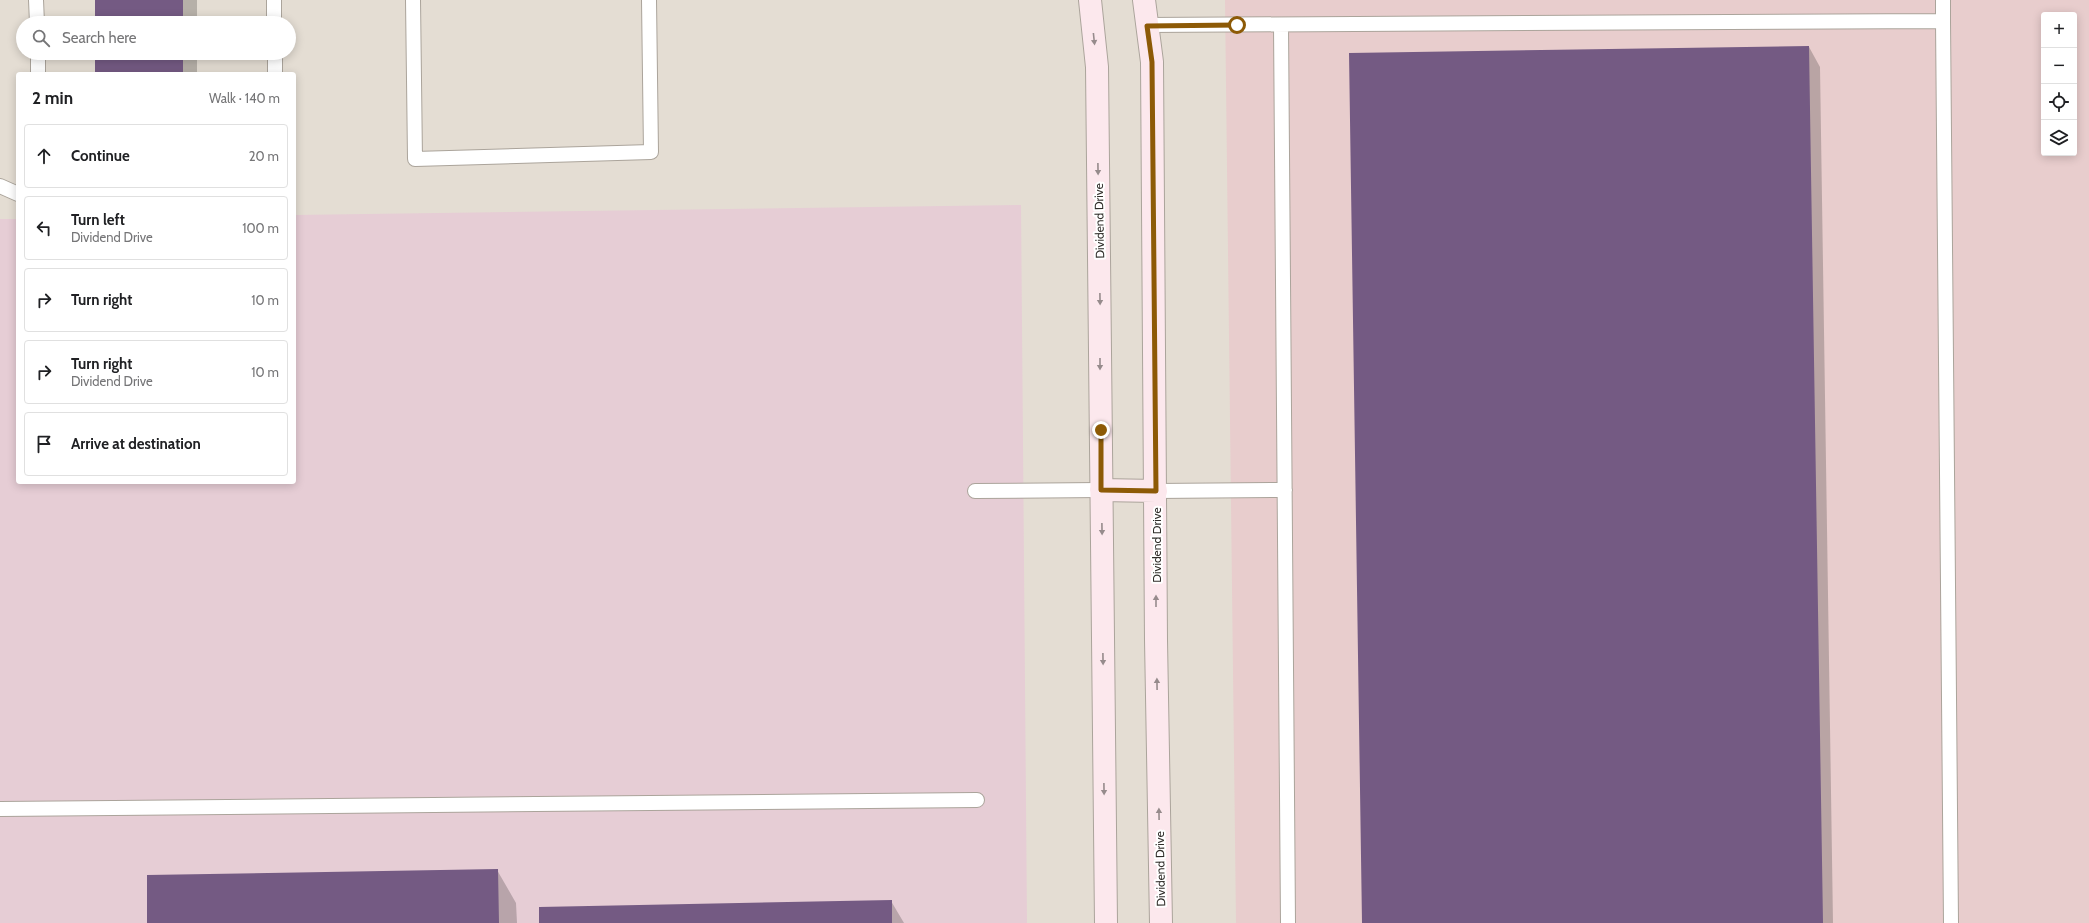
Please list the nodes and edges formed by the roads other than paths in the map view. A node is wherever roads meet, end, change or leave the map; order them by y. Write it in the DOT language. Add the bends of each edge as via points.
graph roads {
  1 [pos="36,0"];
  2 [pos="274,0"];
  3 [pos="413,0"];
  4 [pos="649,0"];
  5 [pos="1090,0"];
  6 [pos="1144,0"];
  7 [pos="1943,0"];
  8 [pos="37,16"];
  9 [pos="274,16"];
  10 [pos="1943,21"];
  11 [pos="1281,25"];
  12 [pos="1147,26"];
  13 [pos="38,60"];
  14 [pos="275,60"];
  15 [pos="38,72"];
  16 [pos="275,72"];
  17 [pos="0,186"];
  18 [pos="16,193"];
  19 [pos="1101,490"];
  20 [pos="1285,490"];
  21 [pos="975,491"];
  22 [pos="1156,491"];
  23 [pos="978,800"];
  24 [pos="0,809"];
  25 [pos="1106,923"];
  26 [pos="1161,923"];
  27 [pos="1288,923"];
  28 [pos="1951,923"];
  1 -- 8 [label="lane"];
  2 -- 9 [label="lane"];
  3 -- 4 [label="lane" via="415,159 651,152"];
  5 -- 19 [label="street, Dividend Drive, one-way" via="1097,66"];
  6 -- 12 [label="street, Dividend Drive"];
  7 -- 10 [label="lane"];
  10 -- 11 [label="lane"];
  10 -- 28 [label="lane"];
  11 -- 12 [label="lane"];
  11 -- 20 [label="lane"];
  12 -- 22 [label="street, Dividend Drive" via="1152,62"];
  13 -- 15 [label="lane"];
  14 -- 16 [label="lane"];
  17 -- 18 [label="lane"];
  19 -- 21 [label="lane"];
  19 -- 22 [label="street"];
  19 -- 25 [label="street, Dividend Drive, one-way"];
  20 -- 22 [label="lane"];
  20 -- 27 [label="lane"];
  26 -- 22 [label="street, Dividend Drive, one-way"];
  23 -- 24 [label="lane"];
}
